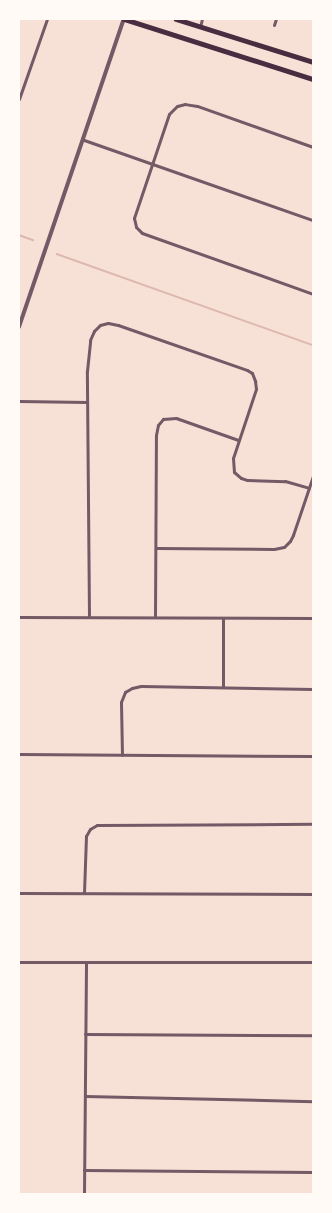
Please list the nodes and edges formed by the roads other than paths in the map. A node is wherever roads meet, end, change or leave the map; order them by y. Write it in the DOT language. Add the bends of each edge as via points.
graph roads {
  1 [pos="47,19"];
  2 [pos="124,19"];
  3 [pos="176,19"];
  4 [pos="202,19"];
  5 [pos="276,19"];
  6 [pos="274,25"];
  7 [pos="200,27"];
  8 [pos="313,62"];
  9 [pos="313,79"];
  10 [pos="19,99"];
  11 [pos="84,140"];
  12 [pos="313,147"];
  13 [pos="152,164"];
  14 [pos="313,220"];
  15 [pos="313,294"];
  16 [pos="19,327"];
  17 [pos="19,401"];
  18 [pos="87,402"];
  19 [pos="238,440"];
  20 [pos="313,476"];
  21 [pos="309,488"];
  22 [pos="156,548"];
  23 [pos="90,616"];
  24 [pos="19,617"];
  25 [pos="155,618"];
  26 [pos="223,618"];
  27 [pos="313,618"];
  28 [pos="223,687"];
  29 [pos="313,688"];
  30 [pos="19,754"];
  31 [pos="122,755"];
  32 [pos="313,756"];
  33 [pos="313,824"];
  34 [pos="84,892"];
  35 [pos="19,893"];
  36 [pos="313,894"];
  37 [pos="19,962"];
  38 [pos="86,962"];
  39 [pos="313,962"];
  40 [pos="85,1034"];
  41 [pos="313,1035"];
  42 [pos="84,1096"];
  43 [pos="313,1101"];
  44 [pos="84,1170"];
  45 [pos="313,1172"];
  46 [pos="84,1194"];
  1 -- 10 [label="street"];
  2 -- 9 [label="main road"];
  2 -- 11 [label="street"];
  3 -- 7 [label="main road"];
  4 -- 7 [label="street"];
  5 -- 6 [label="street"];
  7 -- 8 [label="main road"];
  11 -- 13 [label="street"];
  11 -- 16 [label="street"];
  12 -- 13 [label="street" via="185,104 177,106 169,114"];
  13 -- 14 [label="street"];
  13 -- 15 [label="street" via="134,214 138,231"];
  17 -- 18 [label="street"];
  18 -- 19 [label="street" via="88,359 92,335 100,325 112,323 247,370 254,377 256,389"];
  18 -- 23 [label="street"];
  19 -- 21 [label="street" via="232,464 237,476 253,481 285,481"];
  19 -- 22 [label="street" via="176,418 167,418 160,422 156,434"];
  20 -- 21 [label="street"];
  21 -- 22 [label="street" via="290,541 284,547"];
  22 -- 25 [label="street"];
  23 -- 24 [label="street"];
  23 -- 25 [label="street"];
  25 -- 26 [label="street"];
  26 -- 27 [label="street"];
  26 -- 28 [label="street"];
  28 -- 29 [label="street"];
  28 -- 31 [label="street" via="141,686 125,692 121,702"];
  30 -- 31 [label="street"];
  31 -- 32 [label="street"];
  33 -- 34 [label="street" via="97,825 90,829 86,836"];
  34 -- 35 [label="street"];
  34 -- 36 [label="street"];
  37 -- 38 [label="street"];
  38 -- 39 [label="street"];
  38 -- 40 [label="street"];
  40 -- 41 [label="street"];
  40 -- 42 [label="street"];
  42 -- 43 [label="street"];
  42 -- 44 [label="street"];
  44 -- 45 [label="street"];
  44 -- 46 [label="street"];
}
